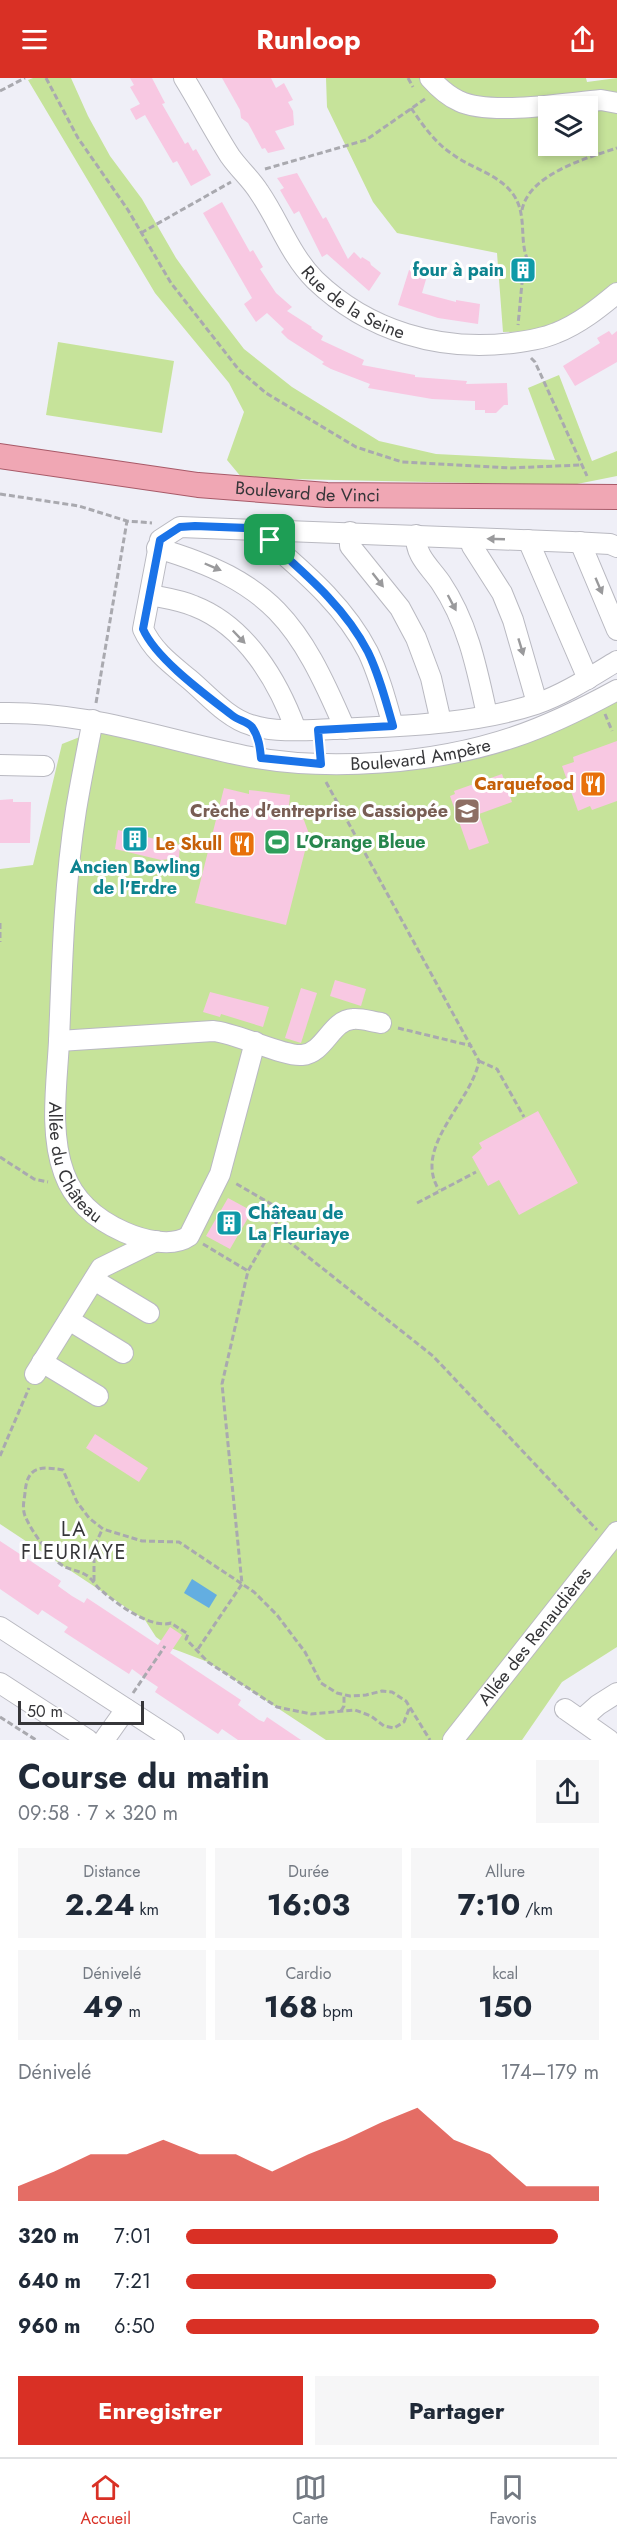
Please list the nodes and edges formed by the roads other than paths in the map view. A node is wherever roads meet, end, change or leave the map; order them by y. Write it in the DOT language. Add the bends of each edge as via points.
graph roads {
  1 [pos="184,78"];
  2 [pos="430,78"];
  3 [pos="612,100"];
  4 [pos="617,293"];
  5 [pos="0,456"];
  6 [pos="617,497"];
  7 [pos="272,529"];
  8 [pos="350,532"];
  9 [pos="416,535"];
  10 [pos="469,538"];
  11 [pos="528,540"];
  12 [pos="580,542"];
  13 [pos="617,547"];
  14 [pos="157,548"];
  15 [pos="150,595"];
  16 [pos="617,630"];
  17 [pos="617,661"];
  18 [pos="588,679"];
  19 [pos="617,690"];
  20 [pos="537,703"];
  21 [pos="0,713"];
  22 [pos="487,715"];
  23 [pos="93,720"];
  24 [pos="441,722"];
  25 [pos="251,726"];
  26 [pos="393,726"];
  27 [pos="345,729"];
  28 [pos="296,730"];
  29 [pos="261,758"];
  30 [pos="0,765"];
  31 [pos="44,766"];
  32 [pos="381,1023"];
  33 [pos="59,1041"];
  34 [pos="255,1042"];
  35 [pos="156,1241"];
  36 [pos="94,1280"];
  37 [pos="149,1312"];
  38 [pos="69,1320"];
  39 [pos="123,1353"];
  40 [pos="98,1396"];
  41 [pos="613,1537"];
  42 [pos="0,1627"];
  43 [pos="0,1683"];
  44 [pos="617,1693"];
  45 [pos="125,1708"];
  46 [pos="88,1740"];
  47 [pos="104,1740"];
  48 [pos="174,1740"];
  49 [pos="453,1740"];
  50 [pos="609,1740"];
  1 -- 4 [label="street, Rue de la Seine" via="301,263 329,291 361,314 400,333 444,343 476,345 521,341 559,332 590,315"];
  2 -- 3 [label="street" via="460,102 477,106"];
  5 -- 6 [label="main road, Boulevard de Vinci" via="198,485 327,495"];
  7 -- 8 [label="street"];
  7 -- 14 [label="street" via="180,527 165,535"];
  7 -- 26 [label="street" via="270,540 274,546 324,591 361,641 376,672"];
  8 -- 9 [label="street"];
  8 -- 24 [label="street, one-way" via="350,546 409,622 425,659"];
  9 -- 10 [label="street"];
  9 -- 22 [label="street, one-way" via="417,551 461,620"];
  11 -- 10 [label="street, one-way"];
  10 -- 20 [label="street, one-way" via="502,593"];
  11 -- 12 [label="street"];
  11 -- 18 [label="street"];
  12 -- 13 [label="street"];
  12 -- 16 [label="street, one-way"];
  14 -- 15 [label="street"];
  14 -- 27 [label="street, one-way" via="227,573 280,613 315,661"];
  15 -- 25 [label="street" via="143,629 149,642 235,717"];
  15 -- 28 [label="street, one-way" via="193,605 227,625 269,673"];
  17 -- 18 [label="street"];
  18 -- 20 [label="street"];
  19 -- 29 [label="street, Boulevard Ampère" via="548,724 478,747 401,760 321,764"];
  20 -- 22 [label="street"];
  21 -- 23 [label="street, Boulevard Ampère" via="57,714"];
  22 -- 24 [label="street"];
  23 -- 29 [label="street, Boulevard Ampère"];
  23 -- 33 [label="street, Allée du Château" via="69,866"];
  24 -- 26 [label="street"];
  25 -- 28 [label="street"];
  25 -- 29 [label="street" via="260,743"];
  26 -- 27 [label="street"];
  27 -- 28 [label="street"];
  30 -- 31 [label="street"];
  32 -- 34 [label="street" via="353,1018 344,1021 314,1050 300,1056"];
  33 -- 34 [label="street" via="213,1031"];
  33 -- 35 [label="street, Allée du Château" via="59,1152 70,1186 103,1221 131,1235"];
  34 -- 35 [label="street, Allée du Château" via="220,1174 189,1236 178,1241"];
  35 -- 36 [label="street, Allée du Château" via="102,1268"];
  36 -- 37 [label="street"];
  36 -- 38 [label="street, Allée du Château"];
  38 -- 39 [label="street"];
  38 -- 40 [label="street, Allée du Château" via="38,1368"];
  41 -- 49 [label="street, Allée des Renaudières"];
  42 -- 45 [label="street"];
  43 -- 46 [label="street"];
  44 -- 50 [label="street" via="573,1715"];
  45 -- 47 [label="street"];
  45 -- 48 [label="street"];
}
